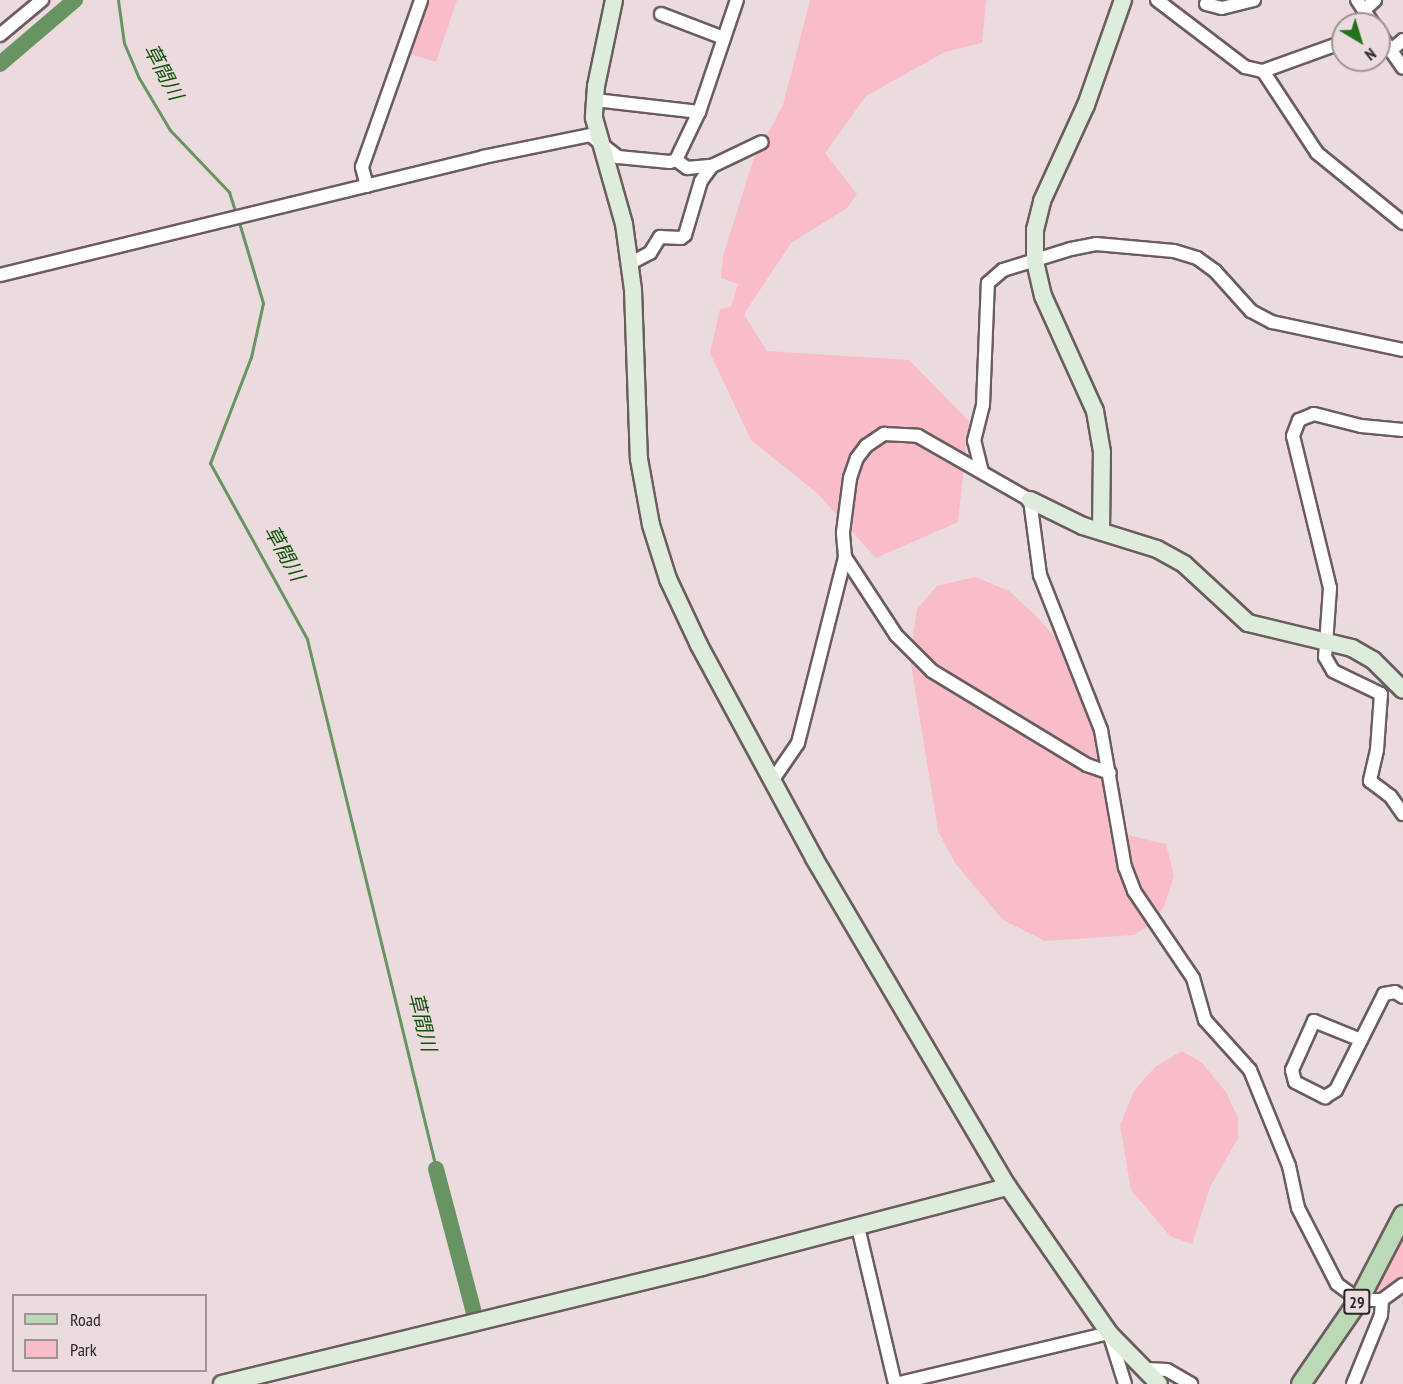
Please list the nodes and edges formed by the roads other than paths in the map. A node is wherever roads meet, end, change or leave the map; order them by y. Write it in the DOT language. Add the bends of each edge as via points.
graph roads {
  1 [pos="42,0"];
  2 [pos="421,0"];
  3 [pos="614,0"];
  4 [pos="737,0"];
  5 [pos="1123,0"];
  6 [pos="1156,0"];
  7 [pos="1254,0"];
  8 [pos="1375,0"];
  9 [pos="1206,4"];
  10 [pos="1360,5"];
  11 [pos="661,14"];
  12 [pos="0,35"];
  13 [pos="724,38"];
  14 [pos="1403,40"];
  15 [pos="1331,46"];
  16 [pos="1391,50"];
  17 [pos="1391,52"];
  18 [pos="1403,68"];
  19 [pos="1263,71"];
  20 [pos="595,100"];
  21 [pos="699,112"];
  22 [pos="598,138"];
  23 [pos="762,142"];
  24 [pos="676,160"];
  25 [pos="712,166"];
  26 [pos="367,186"];
  27 [pos="1403,223"];
  28 [pos="1035,260"];
  29 [pos="629,264"];
  30 [pos="0,275"];
  31 [pos="1403,350"];
  32 [pos="1403,429"];
  33 [pos="982,472"];
  34 [pos="1029,500"];
  35 [pos="1101,531"];
  36 [pos="845,557"];
  37 [pos="1326,639"];
  38 [pos="1403,690"];
  39 [pos="1110,773"];
  40 [pos="772,781"];
  41 [pos="1403,814"];
  42 [pos="1403,997"];
  43 [pos="1361,1040"];
  44 [pos="1008,1187"];
  45 [pos="1403,1215"];
  46 [pos="858,1227"];
  47 [pos="1403,1285"];
  48 [pos="1359,1300"];
  49 [pos="1382,1300"];
  50 [pos="1109,1333"];
  51 [pos="1146,1369"];
  52 [pos="222,1384"];
  53 [pos="895,1384"];
  54 [pos="1125,1384"];
  55 [pos="1159,1384"];
  56 [pos="1191,1384"];
  57 [pos="1301,1384"];
  58 [pos="1353,1384"];
  1 -- 12 [label="street"];
  2 -- 26 [label="street" via="362,167"];
  3 -- 20 [label="street"];
  4 -- 13 [label="street"];
  5 -- 28 [label="street" via="1086,105 1042,201 1035,230"];
  6 -- 19 [label="street" via="1245,67"];
  7 -- 9 [label="street" via="1222,8"];
  8 -- 10 [label="street"];
  11 -- 13 [label="street"];
  13 -- 21 [label="street"];
  14 -- 16 [label="street"];
  15 -- 19 [label="street"];
  17 -- 18 [label="street"];
  19 -- 27 [label="street" via="1317,153"];
  20 -- 21 [label="street"];
  20 -- 22 [label="street"];
  21 -- 24 [label="street"];
  22 -- 24 [label="street" via="618,157 662,163"];
  22 -- 26 [label="street" via="590,135 483,157"];
  22 -- 29 [label="street" via="624,224"];
  23 -- 25 [label="street"];
  24 -- 25 [label="street" via="687,168"];
  25 -- 29 [label="street" via="701,181 685,235 660,237 650,253"];
  26 -- 30 [label="street"];
  28 -- 31 [label="street" via="1096,244 1174,251 1206,264 1251,311 1272,322"];
  28 -- 33 [label="street" via="1003,270 988,283 983,405 974,441"];
  28 -- 35 [label="street" via="1043,296 1095,411 1102,452"];
  29 -- 40 [label="street" via="635,413 651,525 682,612"];
  32 -- 37 [label="street" via="1361,426 1323,414 1304,417 1295,424 1300,468 1330,588"];
  33 -- 34 [label="street"];
  33 -- 36 [label="street" via="918,436 885,434 872,440 857,458 850,478 843,532"];
  34 -- 35 [label="street"];
  34 -- 39 [label="street" via="1040,575 1091,702"];
  35 -- 37 [label="street" via="1157,549 1184,564 1248,623"];
  36 -- 39 [label="street" via="896,635 932,670 1087,765"];
  36 -- 40 [label="street" via="798,743"];
  37 -- 38 [label="street" via="1373,660"];
  37 -- 41 [label="street" via="1325,657 1333,671 1381,694 1377,750 1370,781 1392,797"];
  39 -- 48 [label="street" via="1125,867 1134,891 1193,978 1205,1020 1250,1070 1288,1166 1298,1208 1319,1253 1336,1284"];
  40 -- 44 [label="street"];
  42 -- 43 [label="street" via="1395,992 1384,994"];
  43 -- 43 [label="street" via="1336,1090 1325,1097 1295,1082 1292,1070 1314,1021"];
  44 -- 46 [label="street"];
  44 -- 50 [label="street"];
  45 -- 48 [label="main road, 29"];
  46 -- 52 [label="street"];
  46 -- 53 [label="street"];
  47 -- 49 [label="street"];
  48 -- 49 [label="street"];
  48 -- 57 [label="main road, 29"];
  49 -- 58 [label="street" via="1381,1315"];
  50 -- 51 [label="street"];
  50 -- 53 [label="street"];
  50 -- 54 [label="street"];
  51 -- 55 [label="street"];
  51 -- 56 [label="street" via="1167,1370"];
}
